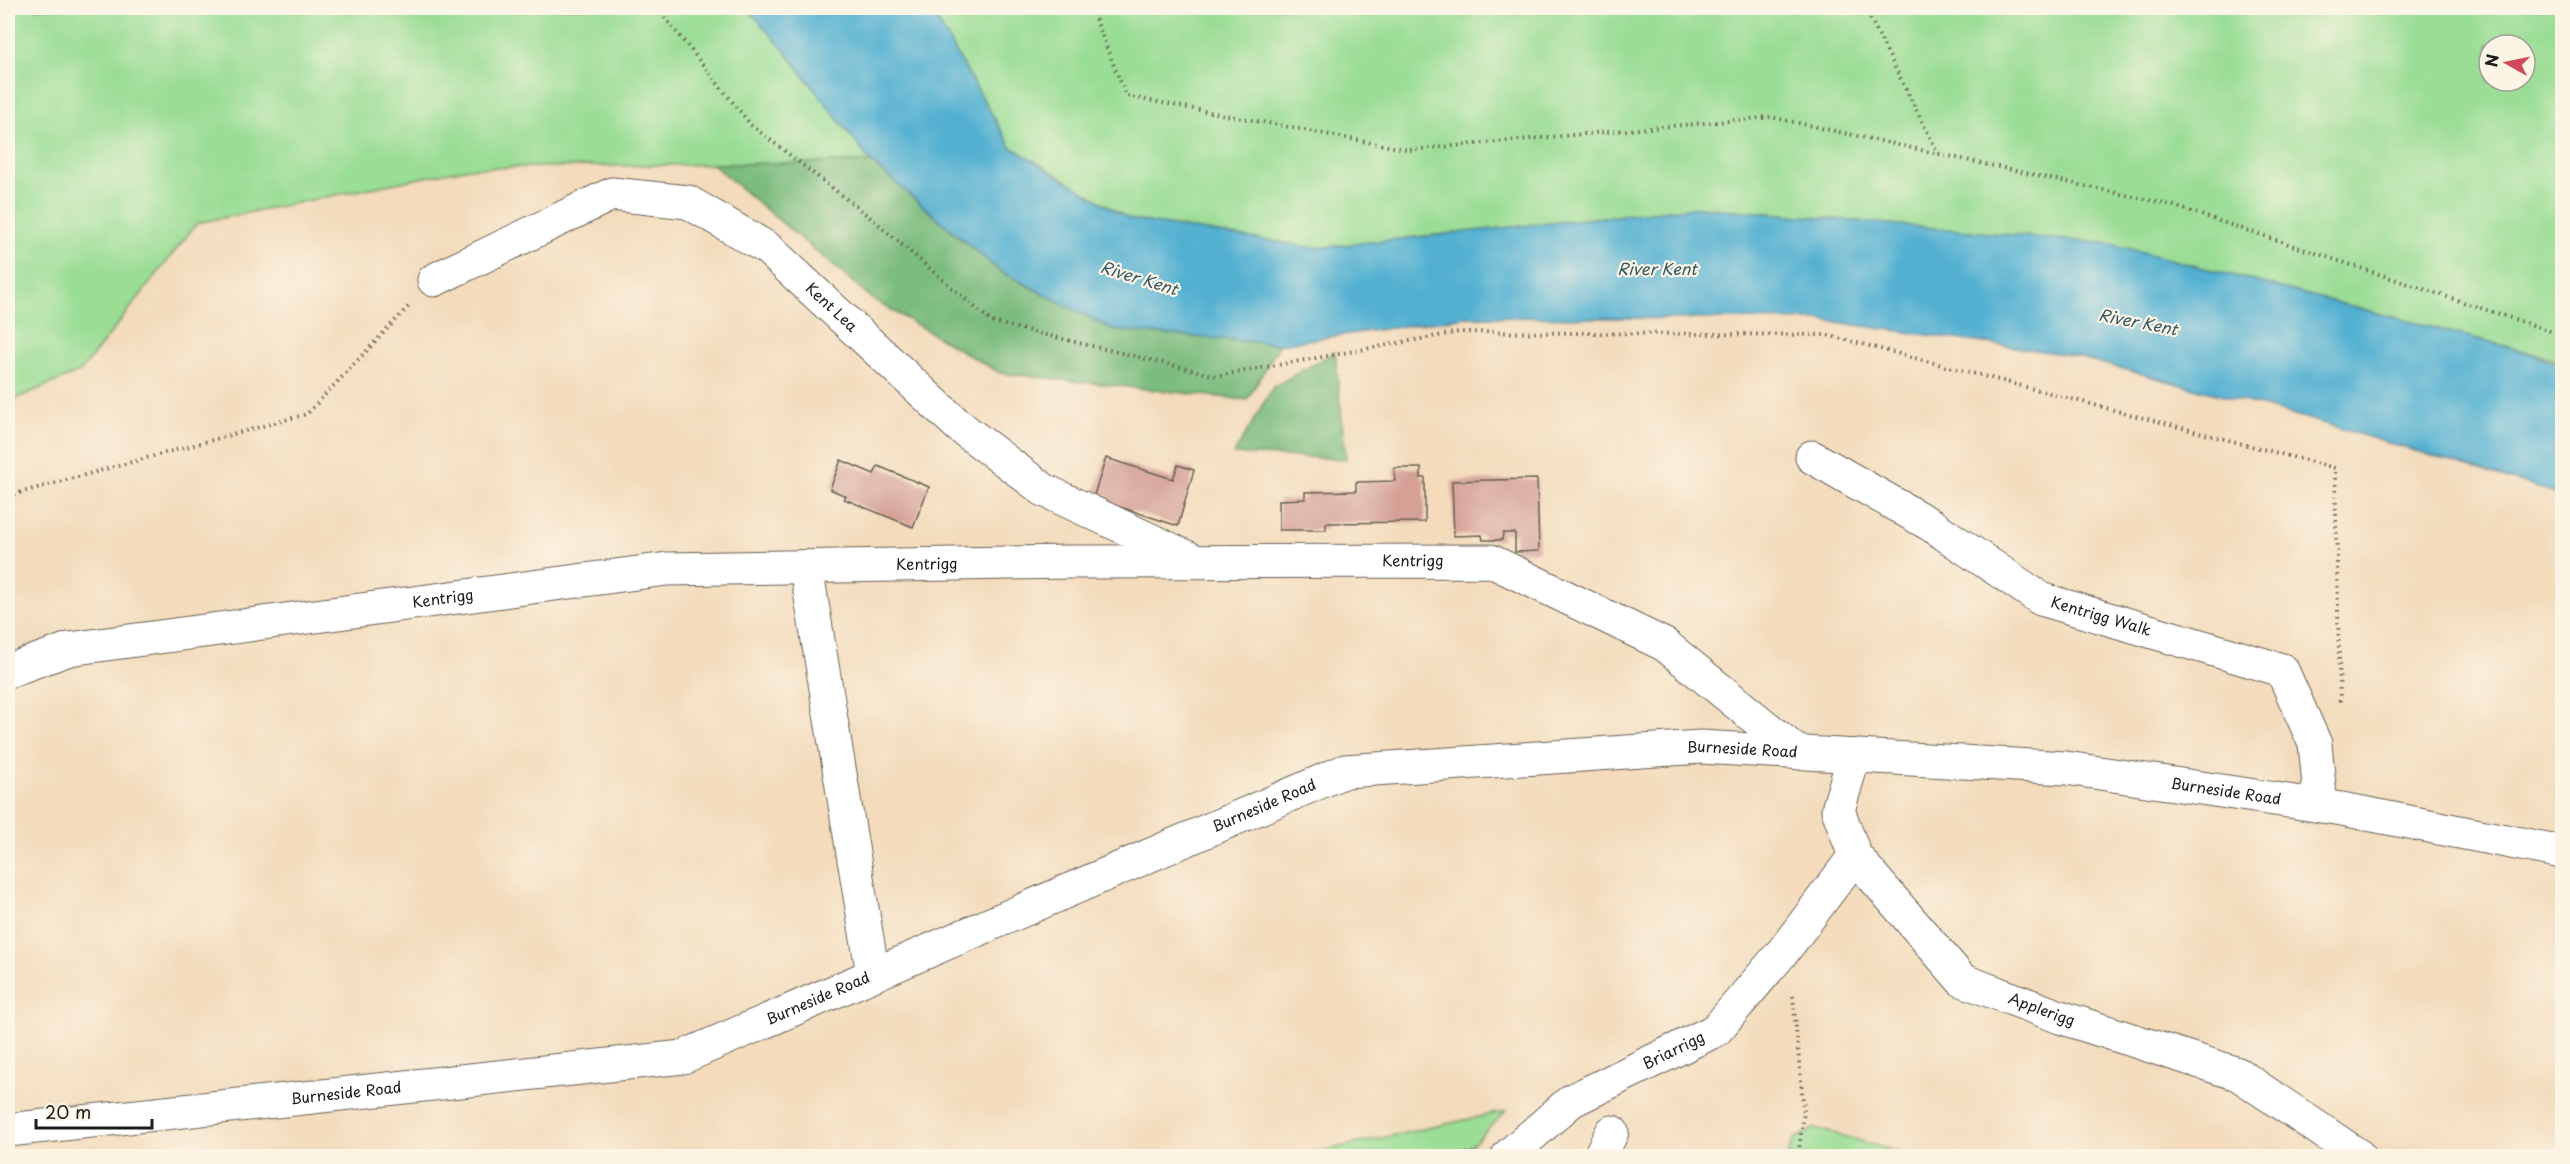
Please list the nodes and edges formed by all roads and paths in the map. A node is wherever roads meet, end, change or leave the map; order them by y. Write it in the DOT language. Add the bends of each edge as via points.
graph roads {
  1 [pos="657,8"];
  2 [pos="1091,8"];
  3 [pos="1865,8"];
  4 [pos="1938,154"];
  5 [pos="434,280"];
  6 [pos="2562,335"];
  7 [pos="1812,457"];
  8 [pos="8,496"];
  9 [pos="1198,562"];
  10 [pos="806,567"];
  11 [pos="8,671"];
  12 [pos="2340,715"];
  13 [pos="1798,753"];
  14 [pos="1854,756"];
  15 [pos="2321,806"];
  16 [pos="2562,852"];
  17 [pos="1855,856"];
  18 [pos="1785,949"];
  19 [pos="873,975"];
  20 [pos="8,1130"];
  21 [pos="1508,1156"];
  22 [pos="1798,1156"];
  23 [pos="2359,1156"];
  1 -- 12 [label="path" via="751,125 871,218 992,322 1218,376 1459,332 1827,335 2335,468"];
  2 -- 4 [label="path" via="1126,96 1409,150 1771,117"];
  3 -- 4 [label="path"];
  4 -- 6 [label="path" via="2171,205"];
  5 -- 8 [label="path" via="307,414"];
  5 -- 9 [label="street, Kent Lea" via="612,194 688,202 767,248 959,426 1044,490"];
  7 -- 15 [label="street, Kentrigg Walk" via="1931,525 2041,599 2282,670 2315,744"];
  9 -- 10 [label="street, Kentrigg"];
  9 -- 13 [label="street, Kentrigg" via="1491,561 1665,645"];
  10 -- 11 [label="street, Kentrigg" via="655,571 69,649"];
  10 -- 19 [label="street"];
  13 -- 14 [label="street, Burneside Road"];
  13 -- 19 [label="street, Burneside Road" via="1701,747 1345,771"];
  14 -- 15 [label="street, Burneside Road" via="2066,768"];
  14 -- 17 [label="street, Applerigg" via="1838,810"];
  15 -- 16 [label="street, Burneside Road"];
  17 -- 18 [label="street, Briarrigg"];
  17 -- 23 [label="street, Applerigg" via="1962,980 2060,1017 2238,1074"];
  18 -- 21 [label="street, Briarrigg" via="1716,1030 1571,1101"];
  18 -- 22 [label="path" via="1802,1076 1804,1113"];
  19 -- 20 [label="street, Burneside Road" via="683,1057"];
}
